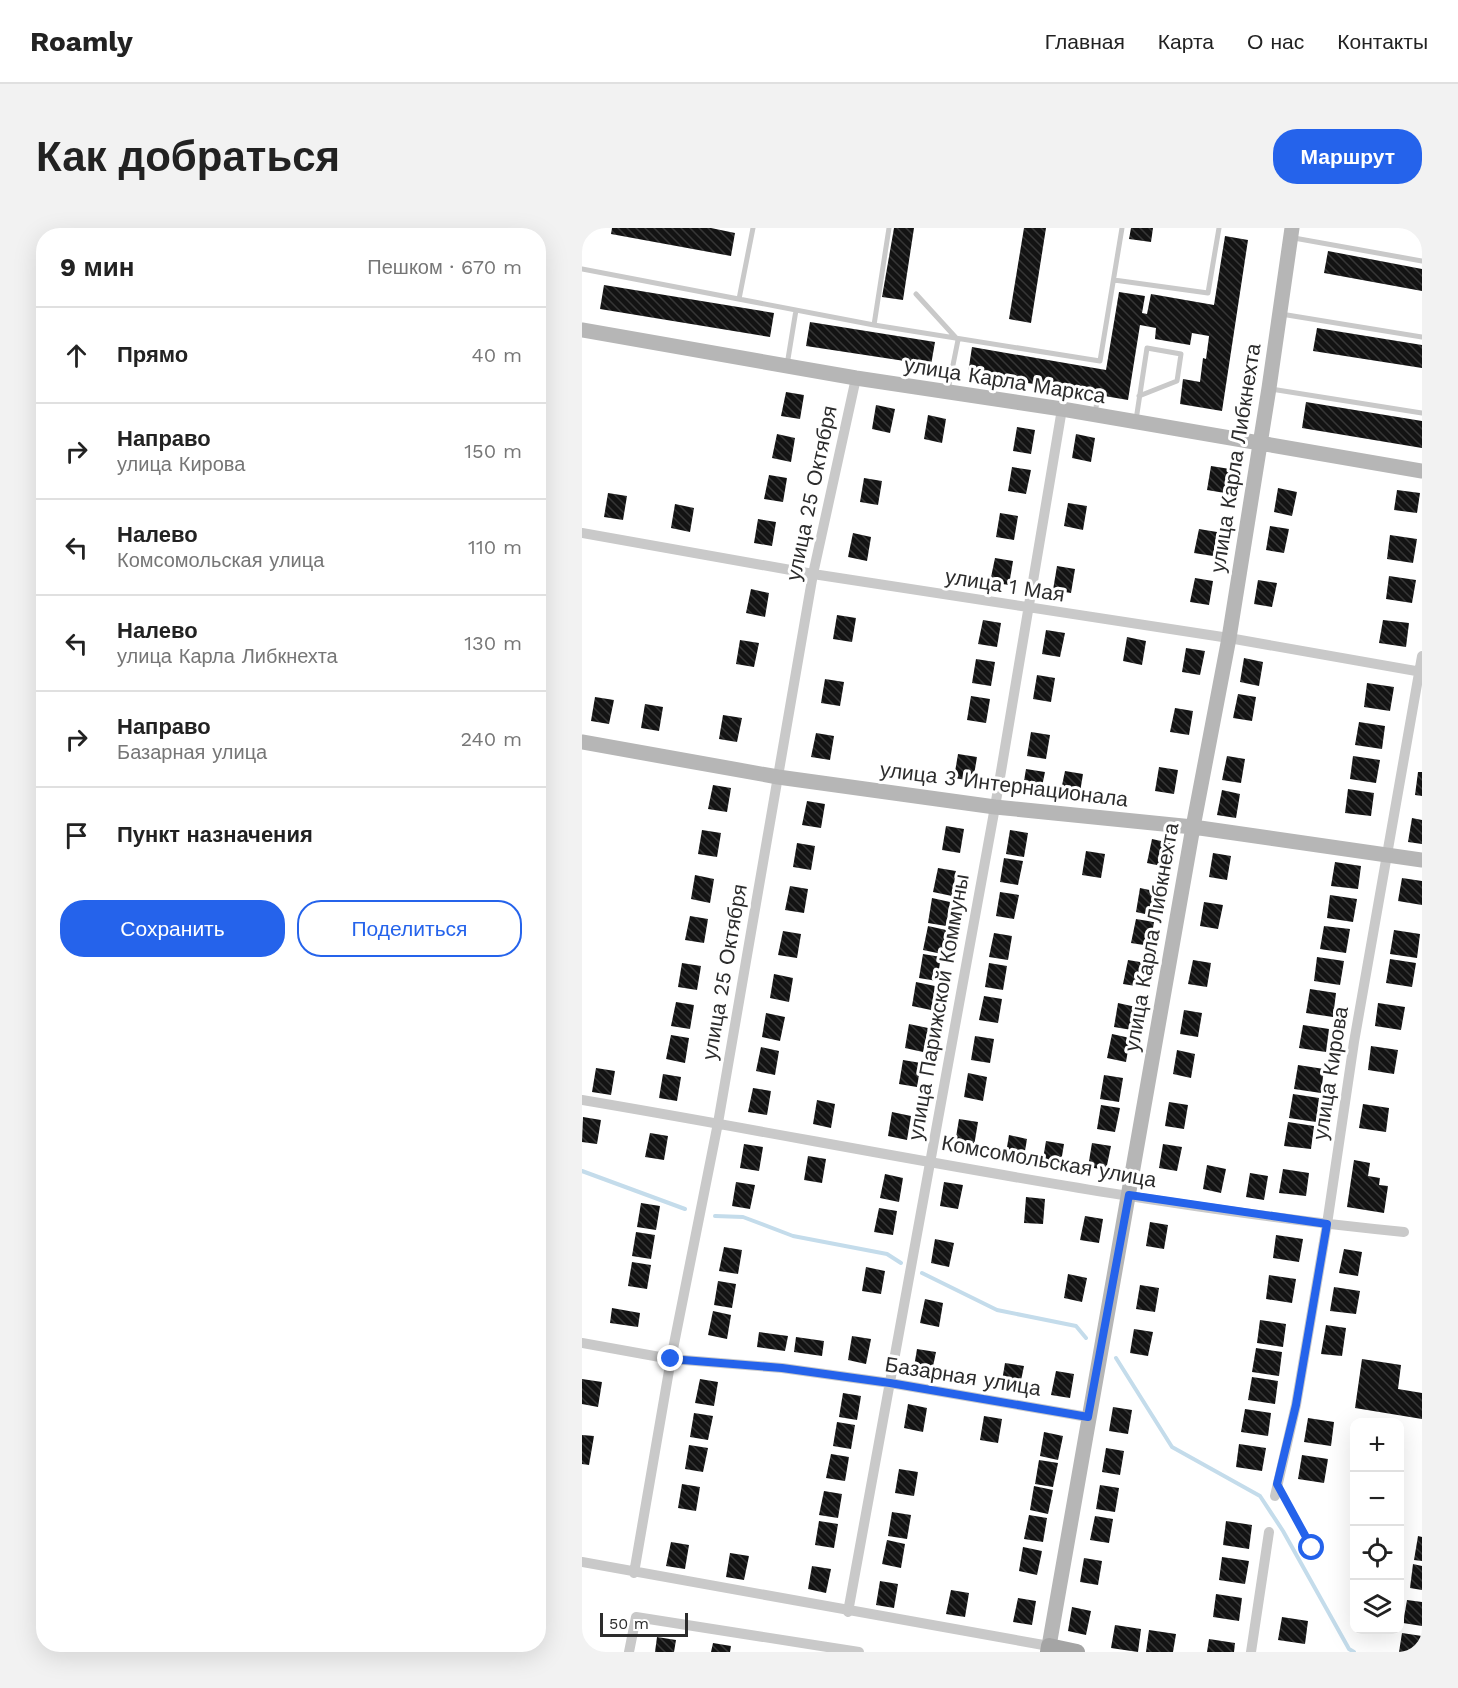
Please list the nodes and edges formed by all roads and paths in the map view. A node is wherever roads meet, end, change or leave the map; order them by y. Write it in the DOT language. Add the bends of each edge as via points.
graph roads {
  1 [pos="753,228"];
  2 [pos="889,228"];
  3 [pos="1122,228"];
  4 [pos="1218,228"];
  5 [pos="1291,233"];
  6 [pos="1422,261"];
  7 [pos="582,269"];
  8 [pos="1114,280"];
  9 [pos="916,294"];
  10 [pos="739,299"];
  11 [pos="796,310"];
  12 [pos="1279,314"];
  13 [pos="874,325"];
  14 [pos="582,330"];
  15 [pos="1422,337"];
  16 [pos="958,340"];
  17 [pos="787,365"];
  18 [pos="856,378"];
  19 [pos="1269,388"];
  20 [pos="948,393"];
  21 [pos="1139,396"];
  22 [pos="1062,410"];
  23 [pos="1422,413"];
  24 [pos="1135,422"];
  25 [pos="1261,443"];
  26 [pos="1422,471"];
  27 [pos="582,533"];
  28 [pos="813,574"];
  29 [pos="1029,608"];
  30 [pos="1229,638"];
  31 [pos="1422,656"];
  32 [pos="1421,671"];
  33 [pos="582,742"];
  34 [pos="778,777"];
  35 [pos="995,807"];
  36 [pos="1192,827"];
  37 [pos="1387,854"];
  38 [pos="1422,860"];
  39 [pos="582,1100"];
  40 [pos="718,1123"];
  41 [pos="930,1161"];
  42 [pos="1129,1195"];
  43 [pos="1327,1224"];
  44 [pos="1404,1232"];
  45 [pos="582,1343"];
  46 [pos="671,1359"];
  47 [pos="890,1383"];
  48 [pos="1088,1417"];
  49 [pos="1276,1490"];
  50 [pos="1269,1532"];
  51 [pos="1312,1548"];
  52 [pos="582,1562"];
  53 [pos="634,1573"];
  54 [pos="848,1612"];
  55 [pos="1048,1649"];
  56 [pos="844,1651"];
  57 [pos="629,1652"];
  58 [pos="859,1652"];
  59 [pos="1077,1652"];
  60 [pos="1251,1652"];
  1 -- 10 [label="lane"];
  2 -- 13 [label="lane"];
  3 -- 8 [label="lane"];
  4 -- 8 [label="lane" via="1208,293"];
  5 -- 6 [label="lane"];
  5 -- 12 [label="main road, улица Карла Либкнехта"];
  7 -- 10 [label="lane"];
  8 -- 16 [label="lane" via="1100,361"];
  9 -- 16 [label="lane"];
  10 -- 11 [label="lane"];
  11 -- 13 [label="lane"];
  11 -- 17 [label="lane"];
  12 -- 15 [label="lane"];
  12 -- 19 [label="main road, улица Карла Либкнехта"];
  13 -- 16 [label="lane"];
  14 -- 17 [label="main road, улица Карла Маркса"];
  16 -- 20 [label="lane"];
  17 -- 18 [label="main road, улица Карла Маркса"];
  18 -- 20 [label="main road, улица Карла Маркса"];
  18 -- 28 [label="street, улица 25 Октября"];
  19 -- 23 [label="lane"];
  19 -- 25 [label="main road, улица Карла Либкнехта"];
  20 -- 22 [label="main road, улица Карла Маркса"];
  21 -- 21 [label="lane" via="1147,348 1181,354 1177,381"];
  21 -- 24 [label="lane"];
  22 -- 24 [label="main road, улица Карла Маркса" via="1096,408"];
  22 -- 29 [label="street, улица Парижской Коммуны"];
  24 -- 25 [label="main road, улица Карла Маркса"];
  25 -- 26 [label="main road, улица Карла Маркса"];
  25 -- 30 [label="main road, улица Карла Либкнехта"];
  27 -- 28 [label="street, улица 1 Мая"];
  28 -- 29 [label="street, улица 1 Мая"];
  28 -- 34 [label="street, улица 25 Октября"];
  29 -- 30 [label="street, улица 1 Мая"];
  29 -- 35 [label="street, улица Парижской Коммуны"];
  30 -- 32 [label="street, улица 1 Мая"];
  30 -- 36 [label="main road, улица Карла Либкнехта"];
  31 -- 32 [label="street, улица Кирова"];
  32 -- 37 [label="street, улица Кирова"];
  33 -- 34 [label="main road, улица 3 Интернационала"];
  34 -- 35 [label="main road, улица 3 Интернационала"];
  34 -- 40 [label="street, улица 25 Октября"];
  35 -- 36 [label="main road, улица 3 Интернационала"];
  35 -- 41 [label="street, улица Парижской Коммуны"];
  36 -- 37 [label="main road, улица 3 Интернационала"];
  36 -- 42 [label="main road, улица Карла Либкнехта"];
  37 -- 38 [label="main road, улица 3 Интернационала"];
  37 -- 43 [label="street, улица Кирова"];
  39 -- 40 [label="street, Комсомольская улица"];
  40 -- 41 [label="street, Комсомольская улица"];
  40 -- 46 [label="street, улица 25 Октября"];
  41 -- 42 [label="street, Комсомольская улица"];
  41 -- 47 [label="street, улица Парижской Коммуны"];
  42 -- 43 [label="street, Комсомольская улица"];
  42 -- 48 [label="main road, улица Карла Либкнехта"];
  43 -- 44 [label="street, Комсомольская улица"];
  43 -- 49 [label="street, улица Кирова" via="1296,1405"];
  45 -- 46 [label="street, Базарная улица"];
  46 -- 47 [label="street, Базарная улица" via="782,1368"];
  46 -- 53 [label="street, улица 25 Октября"];
  47 -- 48 [label="street, Базарная улица"];
  47 -- 54 [label="street, улица Парижской Коммуны"];
  48 -- 55 [label="main road, улица Карла Либкнехта"];
  49 -- 51 [label="lane"];
  50 -- 60 [label="street"];
  52 -- 53 [label="street"];
  53 -- 54 [label="street"];
  54 -- 55 [label="street"];
  55 -- 59 [label="main road"];
  56 -- 57 [label="street" via="636,1617"];
  56 -- 58 [label="street"];
}
